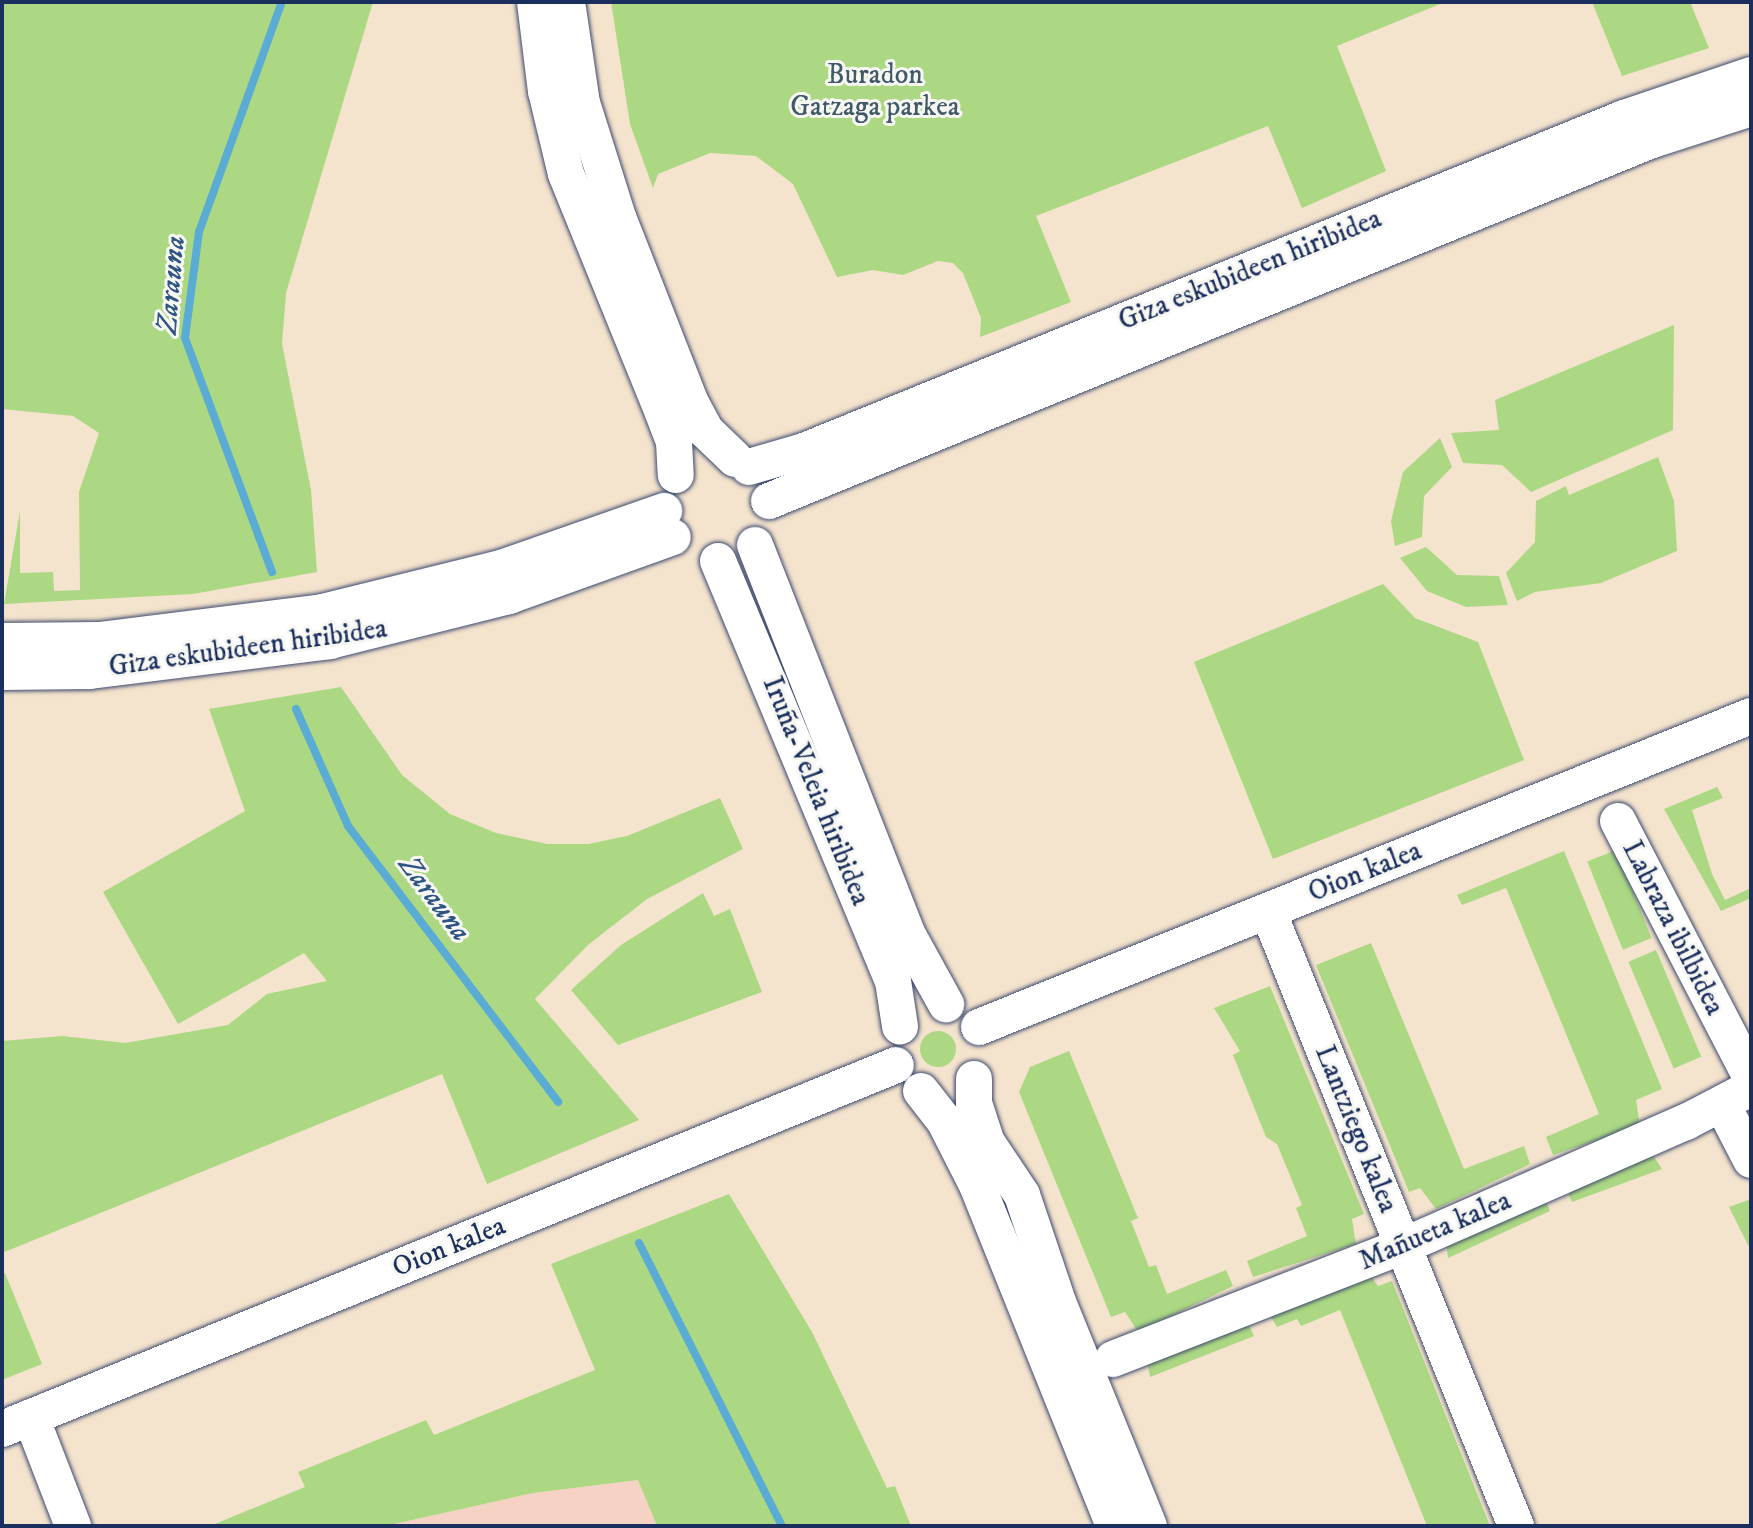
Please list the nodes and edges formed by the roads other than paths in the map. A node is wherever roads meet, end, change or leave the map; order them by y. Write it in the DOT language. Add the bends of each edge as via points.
graph roads {
  1 [pos="535,2"];
  2 [pos="567,2"];
  3 [pos="1751,75"];
  4 [pos="1751,108"];
  5 [pos="742,463"];
  6 [pos="676,475"];
  7 [pos="769,501"];
  8 [pos="668,524"];
  9 [pos="755,545"];
  10 [pos="718,561"];
  11 [pos="2,641"];
  12 [pos="2,672"];
  13 [pos="1751,716"];
  14 [pos="1618,821"];
  15 [pos="1268,911"];
  16 [pos="946,1004"];
  17 [pos="900,1026"];
  18 [pos="979,1027"];
  19 [pos="896,1065"];
  20 [pos="1751,1078"];
  21 [pos="974,1079"];
  22 [pos="921,1091"];
  23 [pos="1737,1096"];
  24 [pos="1751,1160"];
  25 [pos="1403,1246"];
  26 [pos="1113,1359"];
  27 [pos="17,1423"];
  28 [pos="73,1526"];
  29 [pos="1114,1526"];
  30 [pos="1149,1526"];
  31 [pos="1516,1526"];
  1 -- 6 [label="street" via="546,91 566,174 669,428"];
  2 -- 5 [label="street" via="582,103 618,217 691,403 706,431"];
  3 -- 5 [label="street, Giza eskubideen hiribidea" via="1624,118 804,451"];
  4 -- 7 [label="street, Giza eskubideen hiribidea" via="1652,140"];
  5 -- 6 [label="street" via="714,456 693,462"];
  5 -- 7 [label="street"];
  6 -- 8 [label="street"];
  7 -- 9 [label="street" via="769,517"];
  8 -- 10 [label="street" via="685,550"];
  8 -- 11 [label="street, Giza eskubideen hiribidea" via="323,612 99,640"];
  8 -- 12 [label="street, Giza eskubideen hiribidea" via="509,596 330,641 90,671"];
  9 -- 10 [label="street" via="739,557"];
  9 -- 16 [label="street, Iruña-Veleia hiribidea" via="909,937"];
  10 -- 17 [label="street, Iruña-Veleia hiribidea" via="893,981"];
  13 -- 15 [label="street, Oion kalea"];
  14 -- 20 [label="street, Labraza ibilbidea"];
  15 -- 18 [label="street, Oion kalea"];
  15 -- 25 [label="street, Lantziego kalea"];
  16 -- 17 [label="street" via="920,1009"];
  16 -- 18 [label="street" via="965,1012"];
  17 -- 19 [label="street" via="894,1045"];
  18 -- 21 [label="street" via="983,1063"];
  19 -- 22 [label="street"];
  19 -- 27 [label="street, Oion kalea"];
  21 -- 22 [label="street" via="950,1093"];
  21 -- 30 [label="street" via="974,1103 986,1141 1022,1195 1058,1302"];
  22 -- 29 [label="street" via="944,1120 977,1185"];
  23 -- 24 [label="street"];
  23 -- 25 [label="street, Mañueta kalea"];
  25 -- 26 [label="street, Mañueta kalea"];
  25 -- 31 [label="street, Lantziego kalea"];
  27 -- 28 [label="street"];
}
